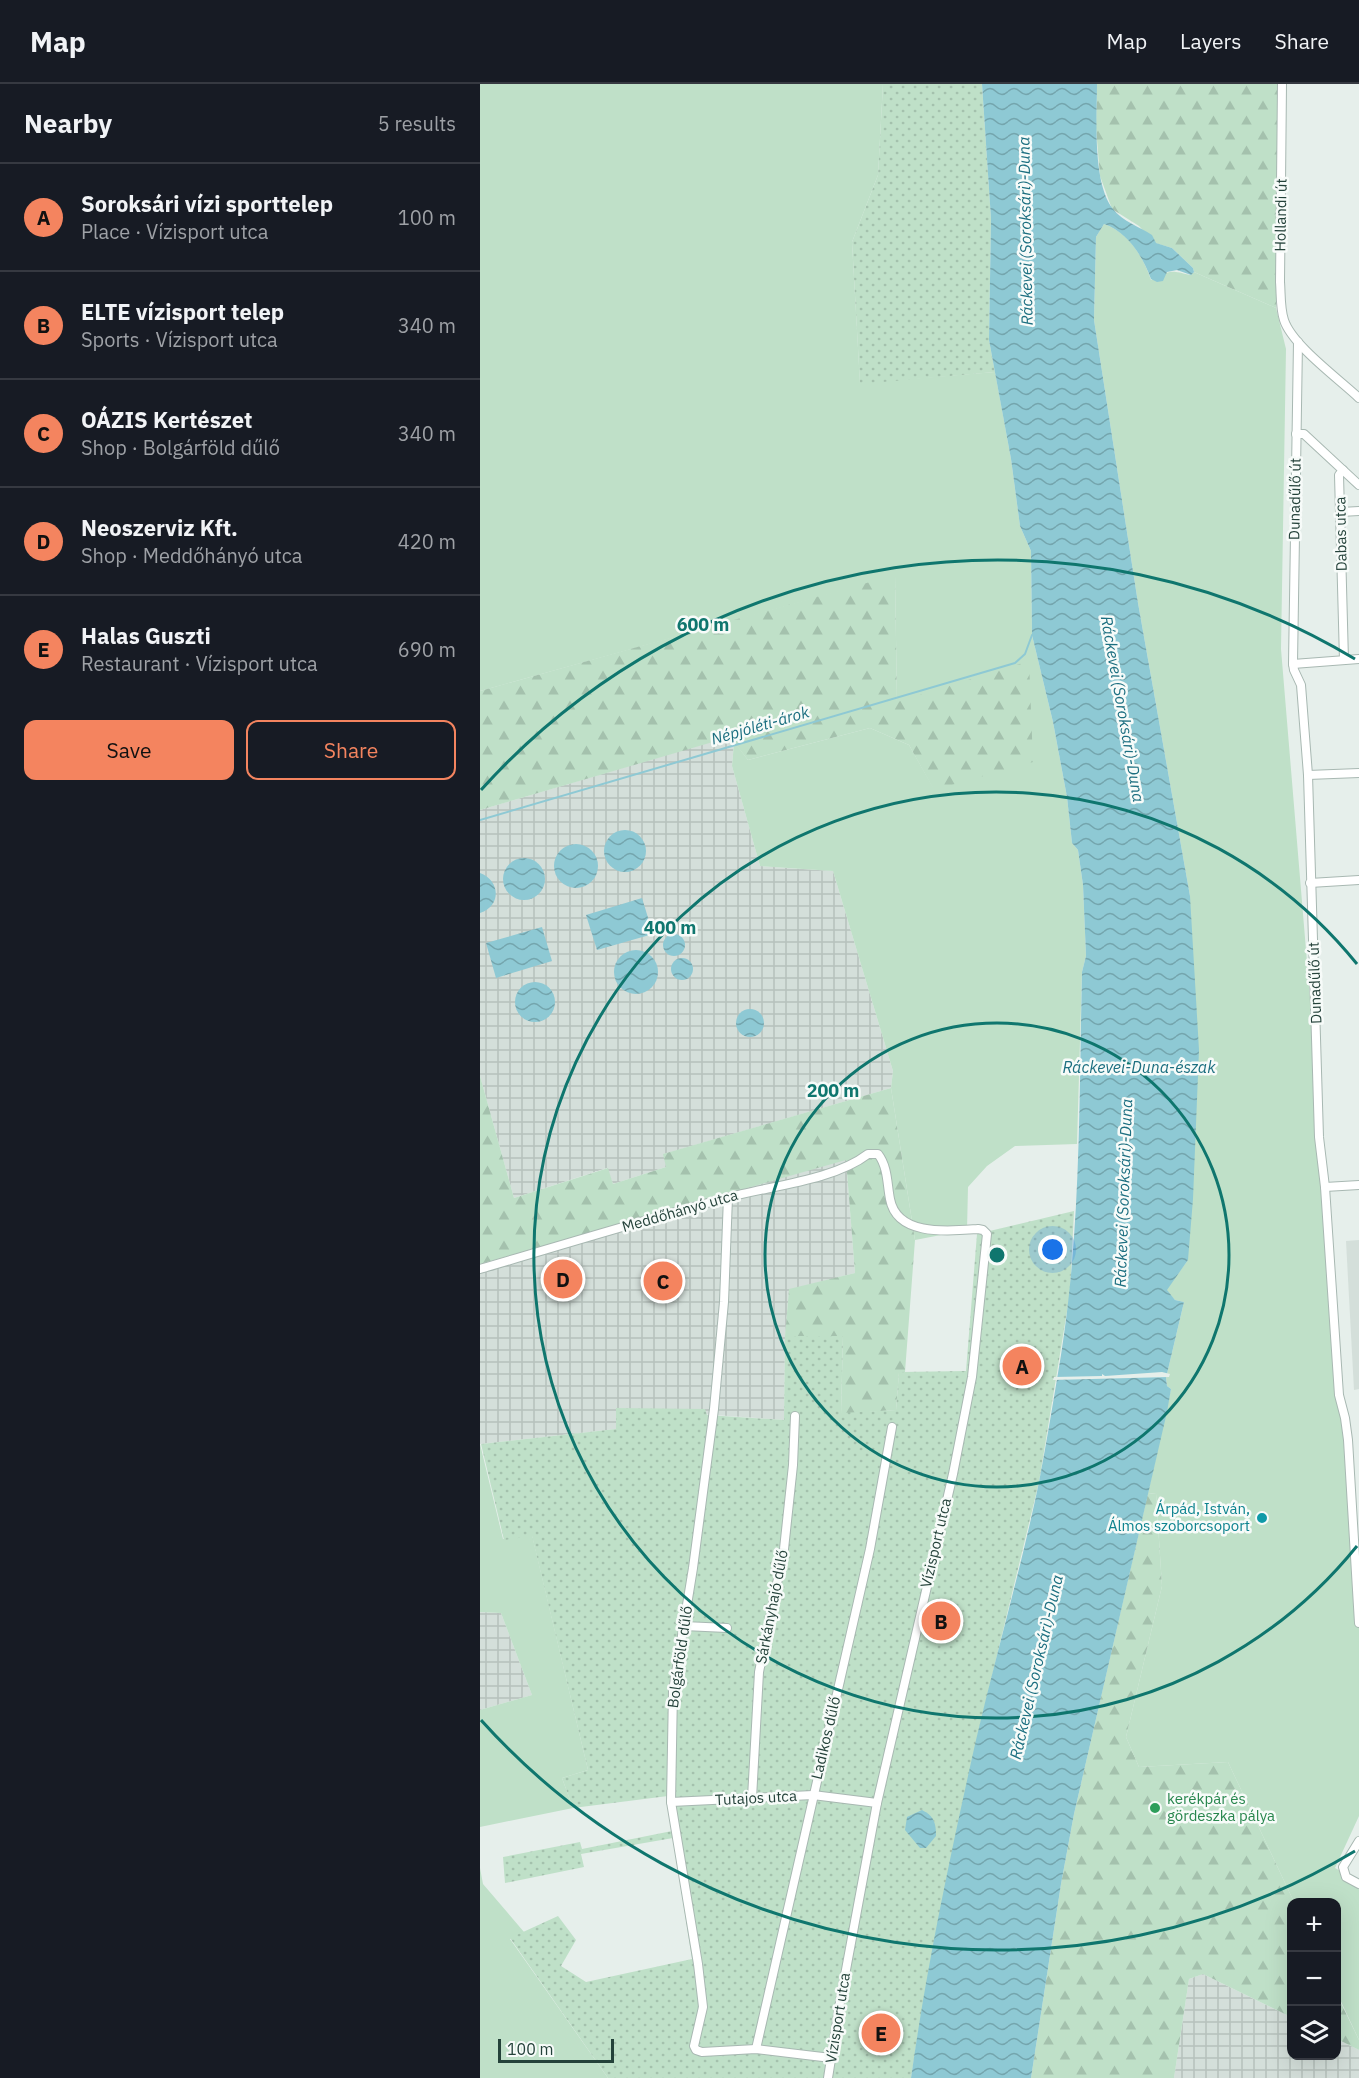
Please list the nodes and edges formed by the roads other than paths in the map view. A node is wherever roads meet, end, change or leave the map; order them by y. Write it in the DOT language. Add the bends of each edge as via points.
graph roads {
  1 [pos="1282,84"];
  2 [pos="1298,342"];
  3 [pos="1359,397"];
  4 [pos="1296,434"];
  5 [pos="1343,470"];
  6 [pos="1359,484"];
  7 [pos="1359,511"];
  8 [pos="1341,512"];
  9 [pos="1359,659"];
  10 [pos="1344,660"];
  11 [pos="1293,663"];
  12 [pos="1359,772"];
  13 [pos="1308,776"];
  14 [pos="1359,880"];
  15 [pos="1310,883"];
  16 [pos="878,1155"];
  17 [pos="1359,1185"];
  18 [pos="1325,1187"];
  19 [pos="728,1197"];
  20 [pos="480,1269"];
  21 [pos="795,1416"];
  22 [pos="892,1426"];
  23 [pos="1359,1623"];
  24 [pos="684,1626"];
  25 [pos="727,1628"];
  26 [pos="813,1795"];
  27 [pos="752,1798"];
  28 [pos="671,1802"];
  29 [pos="877,1803"];
  30 [pos="1359,1841"];
  31 [pos="1358,1884"];
  32 [pos="756,2049"];
  33 [pos="831,2058"];
  34 [pos="828,2078"];
  1 -- 2 [label="street, Hollandi út" via="1281,305 1284,320"];
  2 -- 3 [label="street"];
  2 -- 4 [label="street, Dunadűlő út"];
  4 -- 5 [label="street" via="1304,434"];
  4 -- 11 [label="street, Dunadűlő út"];
  5 -- 6 [label="street"];
  5 -- 8 [label="street, Dabas utca"];
  7 -- 8 [label="street"];
  8 -- 10 [label="street, Dabas utca"];
  9 -- 10 [label="street"];
  10 -- 11 [label="street"];
  11 -- 13 [label="street, Dunadűlő út" via="1302,695"];
  12 -- 13 [label="street"];
  13 -- 15 [label="street, Dunadűlő út"];
  14 -- 15 [label="street"];
  15 -- 18 [label="street, Dunadűlő út" via="1319,1137"];
  16 -- 19 [label="street, Meddőhányó utca" via="868,1154 857,1162 809,1178"];
  16 -- 29 [label="street, Vízisport utca" via="883,1161 893,1210 906,1223 922,1229 978,1229 987,1234 968,1398"];
  17 -- 18 [label="street"];
  18 -- 23 [label="street, Dunadűlő út" via="1339,1395 1348,1440"];
  19 -- 20 [label="street, Meddőhányó utca"];
  19 -- 24 [label="street, Bolgárföld dűlő" via="714,1409"];
  21 -- 27 [label="street, Sárkányhajó dűlő" via="784,1549 759,1672"];
  22 -- 26 [label="street, Ladikos dűlő" via="870,1549"];
  24 -- 25 [label="street"];
  24 -- 28 [label="street, Bolgárföld dűlő" via="673,1691"];
  26 -- 27 [label="street, Tutajos utca"];
  26 -- 29 [label="street, Tutajos utca"];
  26 -- 32 [label="street, Ladikos dűlő"];
  27 -- 28 [label="street, Tutajos utca"];
  28 -- 32 [label="street, Bolgárföld dűlő" via="703,2007 694,2046 702,2052"];
  29 -- 33 [label="street, Vízisport utca"];
  30 -- 31 [label="street" via="1343,1867 1346,1877"];
  32 -- 33 [label="street, Bolgárföld dűlő"];
  33 -- 34 [label="street, Vízisport utca"];
}
